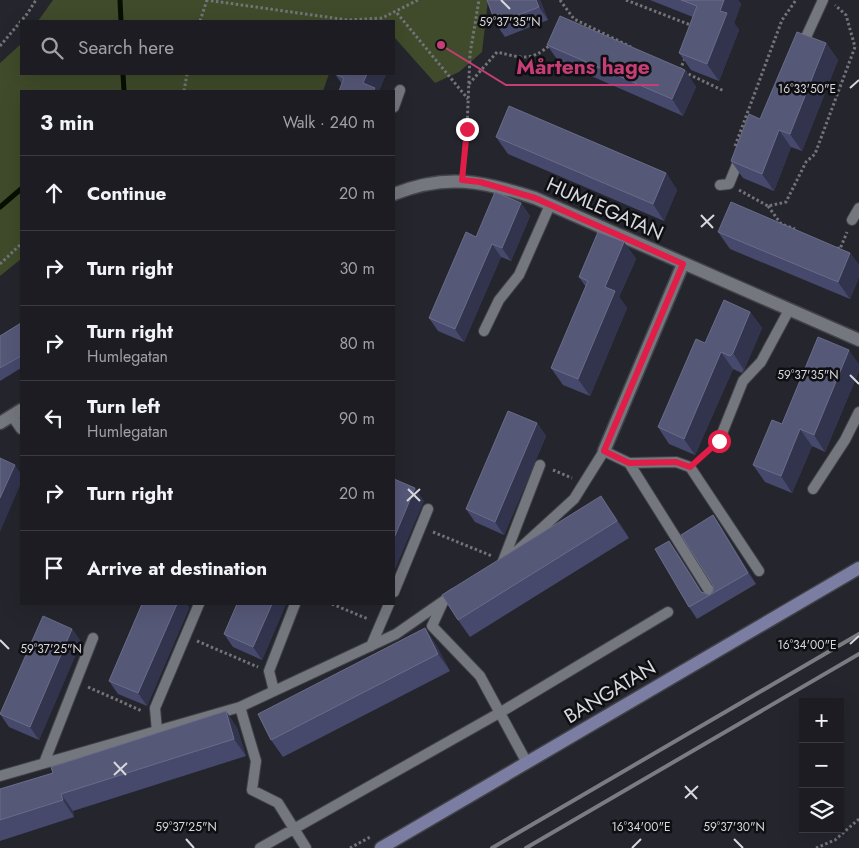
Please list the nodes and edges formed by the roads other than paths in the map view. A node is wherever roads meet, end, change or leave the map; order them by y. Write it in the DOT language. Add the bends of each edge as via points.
graph roads {
  1 [pos="823,0"];
  2 [pos="795,62"];
  3 [pos="400,90"];
  4 [pos="395,103"];
  5 [pos="744,148"];
  6 [pos="724,185"];
  7 [pos="395,194"];
  8 [pos="550,205"];
  9 [pos="859,208"];
  10 [pos="852,220"];
  11 [pos="683,264"];
  12 [pos="789,310"];
  13 [pos="484,331"];
  14 [pos="859,340"];
  15 [pos="859,412"];
  16 [pos="16,413"];
  17 [pos="0,422"];
  18 [pos="20,426"];
  19 [pos="719,441"];
  20 [pos="604,451"];
  21 [pos="629,463"];
  22 [pos="540,465"];
  23 [pos="813,489"];
  24 [pos="428,509"];
  25 [pos="859,568"];
  26 [pos="759,571"];
  27 [pos="466,586"];
  28 [pos="395,590"];
  29 [pos="716,600"];
  30 [pos="444,602"];
  31 [pos="199,605"];
  32 [pos="295,605"];
  33 [pos="389,605"];
  34 [pos="668,612"];
  35 [pos="93,638"];
  36 [pos="371,646"];
  37 [pos="274,691"];
  38 [pos="240,707"];
  39 [pos="501,712"];
  40 [pos="158,731"];
  41 [pos="44,763"];
  42 [pos="526,763"];
  43 [pos="0,776"];
  44 [pos="296,828"];
  45 [pos="260,848"];
  46 [pos="306,848"];
  47 [pos="381,848"];
  1 -- 2 [label="lane"];
  3 -- 4 [label="lane"];
  5 -- 6 [label="lane"];
  7 -- 8 [label="street, HUMLEGATAN" via="414,186 462,180 504,188"];
  8 -- 11 [label="street, HUMLEGATAN"];
  8 -- 13 [label="lane" via="519,275 500,300"];
  9 -- 10 [label="lane"];
  11 -- 12 [label="street, HUMLEGATAN"];
  11 -- 20 [label="street"];
  12 -- 14 [label="street, HUMLEGATAN"];
  12 -- 19 [label="lane" via="761,362 743,381"];
  15 -- 23 [label="lane"];
  16 -- 17 [label="street"];
  16 -- 18 [label="lane"];
  20 -- 21 [label="lane"];
  20 -- 22 [label="lane" via="574,499 519,550 499,563"];
  21 -- 26 [label="lane" via="676,462 690,467"];
  21 -- 29 [label="lane"];
  24 -- 28 [label="lane"];
  25 -- 42 [label="street, BANGATAN"];
  27 -- 30 [label="lane"];
  30 -- 36 [label="lane" via="396,634"];
  30 -- 39 [label="lane" via="432,626 480,676"];
  31 -- 40 [label="lane" via="155,708"];
  32 -- 37 [label="lane" via="268,671"];
  33 -- 36 [label="lane"];
  34 -- 39 [label="lane"];
  35 -- 41 [label="lane"];
  36 -- 37 [label="lane"];
  37 -- 38 [label="lane"];
  38 -- 40 [label="lane"];
  38 -- 44 [label="lane" via="256,761 252,790 278,803"];
  39 -- 42 [label="lane"];
  39 -- 44 [label="lane"];
  40 -- 41 [label="lane"];
  41 -- 43 [label="lane"];
  42 -- 47 [label="street, BANGATAN"];
  44 -- 45 [label="lane"];
  44 -- 46 [label="lane"];
}
